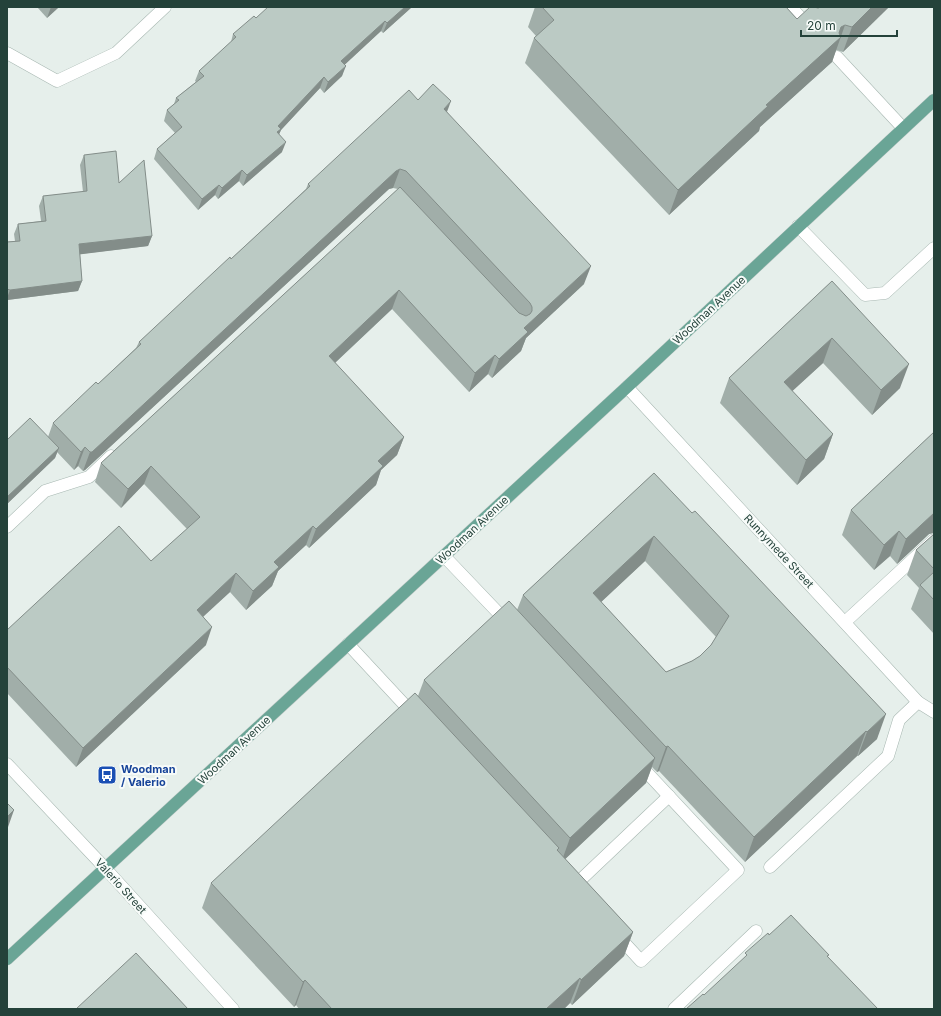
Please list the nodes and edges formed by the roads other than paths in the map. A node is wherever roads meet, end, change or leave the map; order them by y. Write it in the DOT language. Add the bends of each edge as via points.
graph roads {
  1 [pos="165,7"];
  2 [pos="791,7"];
  3 [pos="808,26"];
  4 [pos="7,53"];
  5 [pos="837,57"];
  6 [pos="933,103"];
  7 [pos="903,128"];
  8 [pos="798,226"];
  9 [pos="934,248"];
  10 [pos="628,387"];
  11 [pos="118,450"];
  12 [pos="7,527"];
  13 [pos="934,540"];
  14 [pos="444,556"];
  15 [pos="845,622"];
  16 [pos="514,629"];
  17 [pos="348,644"];
  18 [pos="918,702"];
  19 [pos="934,712"];
  20 [pos="421,722"];
  21 [pos="632,756"];
  22 [pos="7,764"];
  23 [pos="669,796"];
  24 [pos="105,868"];
  25 [pos="770,868"];
  26 [pos="583,898"];
  27 [pos="609,927"];
  28 [pos="756,931"];
  29 [pos="7,958"];
  30 [pos="233,1009"];
  31 [pos="674,1009"];
  1 -- 4 [label="street" via="116,53 57,81"];
  2 -- 3 [label="street"];
  5 -- 7 [label="street"];
  6 -- 7 [label="main road, Woodman Avenue"];
  7 -- 8 [label="main road, Woodman Avenue"];
  8 -- 9 [label="street" via="865,295 885,293"];
  8 -- 10 [label="main road, Woodman Avenue"];
  10 -- 14 [label="main road, Woodman Avenue"];
  10 -- 15 [label="street, Runnymede Street"];
  11 -- 12 [label="street" via="89,477 45,491"];
  13 -- 15 [label="street"];
  14 -- 16 [label="street"];
  14 -- 17 [label="main road, Woodman Avenue"];
  15 -- 18 [label="street, Runnymede Street"];
  17 -- 20 [label="street"];
  17 -- 24 [label="main road, Woodman Avenue"];
  18 -- 19 [label="street, Runnymede Street"];
  18 -- 25 [label="street" via="899,720 888,756"];
  21 -- 23 [label="street"];
  22 -- 24 [label="street, Valerio Street"];
  23 -- 26 [label="street" via="570,884"];
  23 -- 27 [label="street" via="738,870 641,961"];
  24 -- 29 [label="main road, Woodman Avenue"];
  24 -- 30 [label="street, Valerio Street"];
  28 -- 31 [label="street"];
}
